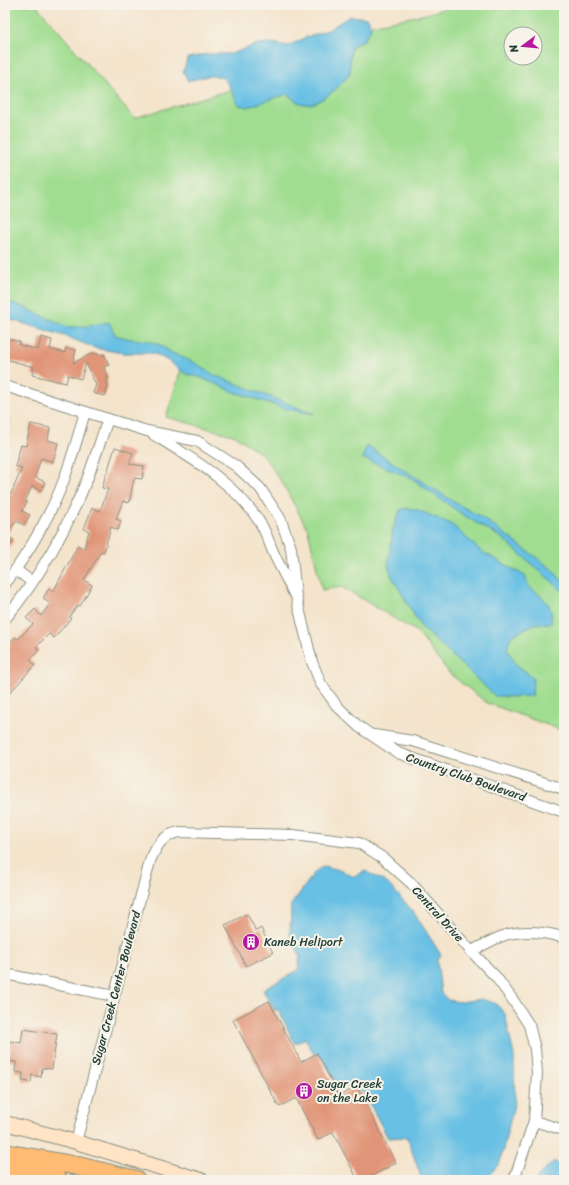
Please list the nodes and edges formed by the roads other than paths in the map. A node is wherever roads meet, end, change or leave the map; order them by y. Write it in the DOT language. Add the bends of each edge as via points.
graph roads {
  1 [pos="5,386"];
  2 [pos="85,412"];
  3 [pos="108,419"];
  4 [pos="147,431"];
  5 [pos="16,570"];
  6 [pos="32,582"];
  7 [pos="5,584"];
  8 [pos="296,596"];
  9 [pos="5,619"];
  10 [pos="372,735"];
  11 [pos="564,790"];
  12 [pos="564,812"];
  13 [pos="165,837"];
  14 [pos="564,938"];
  15 [pos="472,951"];
  16 [pos="5,974"];
  17 [pos="114,996"];
  18 [pos="534,1121"];
  19 [pos="5,1123"];
  20 [pos="564,1130"];
  21 [pos="76,1142"];
  22 [pos="5,1153"];
  23 [pos="5,1167"];
  24 [pos="58,1180"];
  25 [pos="136,1180"];
  26 [pos="201,1180"];
  27 [pos="514,1180"];
  1 -- 2 [label="street, Country Club Boulevard"];
  2 -- 3 [label="street, Country Club Boulevard"];
  2 -- 5 [label="street" via="64,479 49,513"];
  3 -- 4 [label="street, Country Club Boulevard"];
  3 -- 6 [label="street" via="88,478 64,530"];
  4 -- 8 [label="street, Country Club Boulevard" via="186,454 243,500 262,526"];
  4 -- 8 [label="street, Country Club Boulevard" via="198,441 236,466 260,488 280,518 291,548"];
  5 -- 6 [label="street"];
  5 -- 7 [label="street"];
  6 -- 9 [label="street"];
  8 -- 10 [label="street, Country Club Boulevard" via="312,662 321,684 337,706 358,726"];
  10 -- 11 [label="street, Country Club Boulevard" via="413,741"];
  10 -- 12 [label="street, Country Club Boulevard" via="398,753"];
  13 -- 15 [label="street, Central Drive" via="179,832 293,835 359,842 383,858 411,883"];
  13 -- 17 [label="street, Sugar Creek Center Boulevard" via="150,862"];
  14 -- 15 [label="street" via="522,932 508,934"];
  15 -- 18 [label="street, Central Drive" via="496,977 528,1025 535,1048 537,1073"];
  16 -- 17 [label="street"];
  17 -- 21 [label="street, Sugar Creek Center Boulevard"];
  18 -- 20 [label="street"];
  18 -- 27 [label="street, Central Drive"];
  19 -- 21 [label="main road"];
  21 -- 26 [label="main road"];
  22 -- 25 [label="highway" via="78,1166"];
  23 -- 24 [label="highway"];
}
